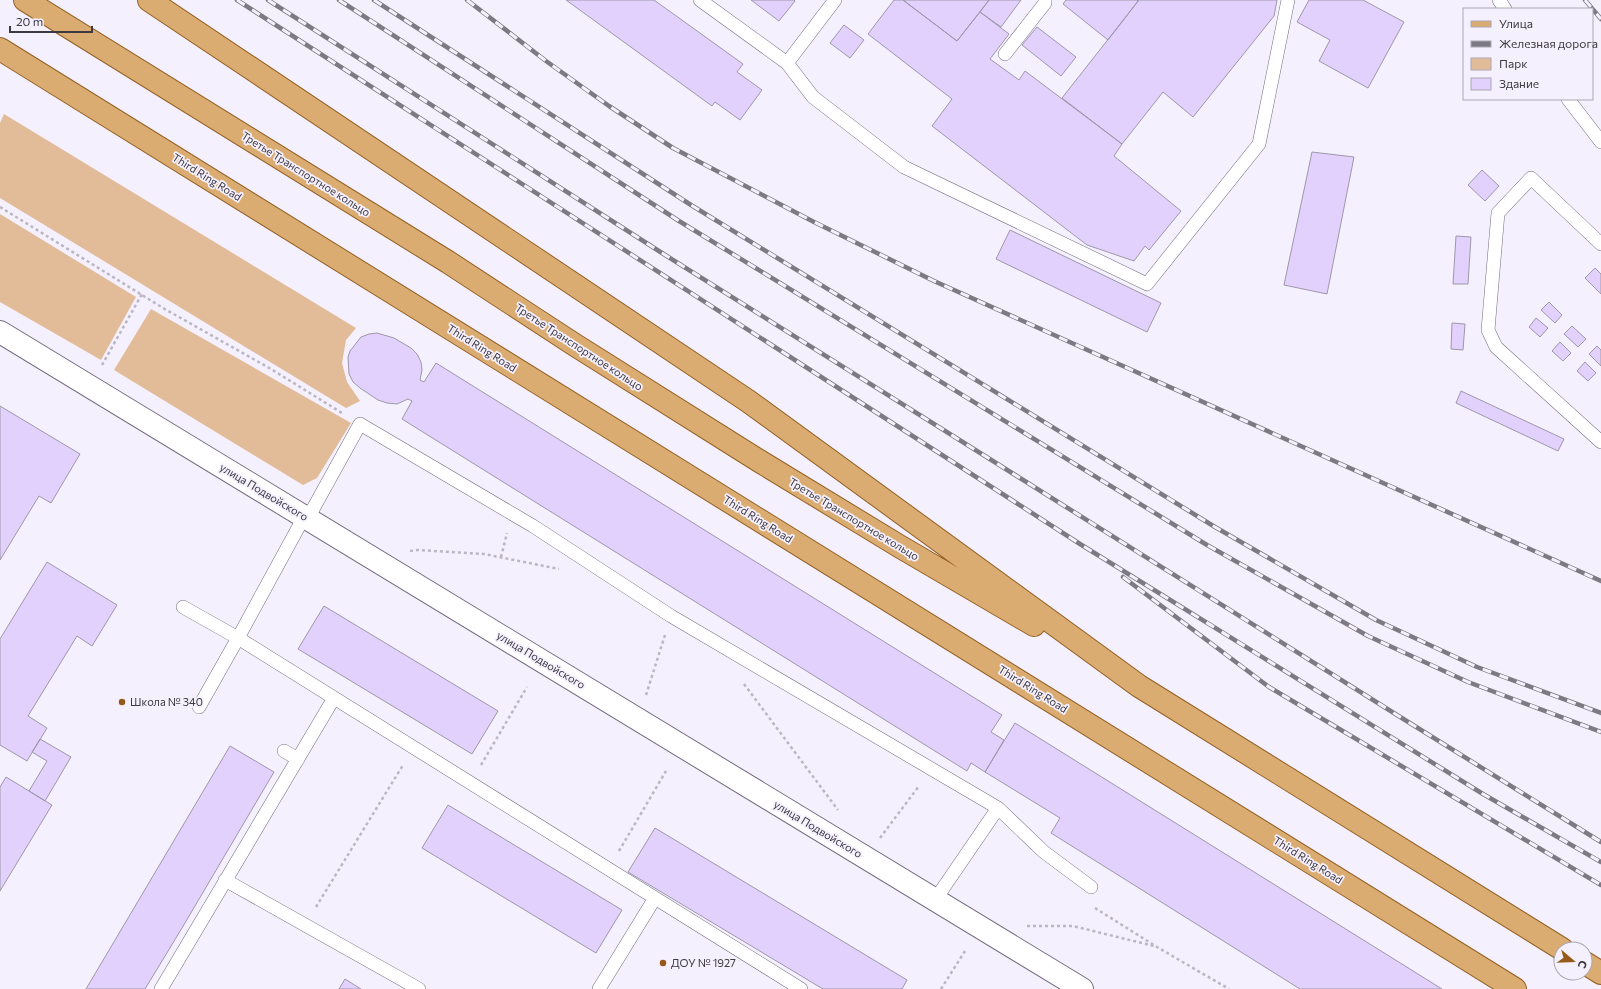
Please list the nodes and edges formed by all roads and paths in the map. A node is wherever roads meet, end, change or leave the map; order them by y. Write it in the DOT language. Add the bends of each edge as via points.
graph roads {
  1 [pos="24,0"];
  2 [pos="149,0"];
  3 [pos="700,0"];
  4 [pos="835,0"];
  5 [pos="1045,0"];
  6 [pos="1288,0"];
  7 [pos="0,49"];
  8 [pos="1005,54"];
  9 [pos="787,63"];
  10 [pos="1569,100"];
  11 [pos="1601,142"];
  12 [pos="0,207"];
  13 [pos="1601,244"];
  14 [pos="142,294"];
  15 [pos="0,332"];
  16 [pos="99,371"];
  17 [pos="360,424"];
  18 [pos="1601,442"];
  19 [pos="304,517"];
  20 [pos="403,552"];
  21 [pos="560,569"];
  22 [pos="183,607"];
  23 [pos="671,616"];
  24 [pos="238,638"];
  25 [pos="743,683"];
  26 [pos="1139,686"];
  27 [pos="527,687"];
  28 [pos="334,698"];
  29 [pos="644,699"];
  30 [pos="199,707"];
  31 [pos="414,748"];
  32 [pos="284,751"];
  33 [pos="298,759"];
  34 [pos="932,770"];
  35 [pos="666,771"];
  36 [pos="470,783"];
  37 [pos="998,808"];
  38 [pos="842,815"];
  39 [pos="880,839"];
  40 [pos="608,869"];
  41 [pos="226,880"];
  42 [pos="1091,887"];
  43 [pos="655,898"];
  44 [pos="935,900"];
  45 [pos="304,925"];
  46 [pos="1025,926"];
  47 [pos="1553,943"];
  48 [pos="1157,947"];
  49 [pos="965,950"];
  50 [pos="798,988"];
  51 [pos="161,989"];
  52 [pos="419,989"];
  53 [pos="599,989"];
  54 [pos="941,989"];
  55 [pos="1082,989"];
  56 [pos="1229,989"];
  57 [pos="1515,989"];
  1 -- 26 [label="main road, Третье Транспортное кольцо" via="448,262 574,345 761,462"];
  2 -- 26 [label="main road" via="748,401"];
  3 -- 9 [label="lane"];
  4 -- 9 [label="lane"];
  5 -- 8 [label="lane"];
  6 -- 9 [label="lane" via="1259,144 1147,284 904,167 813,97"];
  7 -- 57 [label="main road, Third Ring Road"];
  10 -- 11 [label="lane"];
  12 -- 14 [label="path"];
  13 -- 18 [label="lane" via="1531,178 1498,213 1488,330 1496,347"];
  14 -- 16 [label="path"];
  14 -- 17 [label="path"];
  15 -- 19 [label="street, улица Подвойского"];
  17 -- 19 [label="lane" via="313,508"];
  17 -- 23 [label="lane" via="533,526"];
  19 -- 24 [label="lane"];
  19 -- 44 [label="street, улица Подвойского"];
  20 -- 21 [label="path" via="418,550 484,554"];
  22 -- 24 [label="lane"];
  23 -- 29 [label="path"];
  23 -- 34 [label="lane"];
  24 -- 28 [label="lane"];
  24 -- 30 [label="lane"];
  25 -- 38 [label="path"];
  26 -- 47 [label="main road"];
  27 -- 36 [label="path"];
  28 -- 31 [label="lane"];
  28 -- 33 [label="lane"];
  31 -- 36 [label="lane"];
  31 -- 45 [label="path"];
  32 -- 33 [label="lane"];
  33 -- 41 [label="lane"];
  34 -- 37 [label="lane"];
  34 -- 39 [label="path"];
  35 -- 40 [label="path"];
  36 -- 40 [label="lane"];
  37 -- 42 [label="lane" via="1044,852"];
  37 -- 44 [label="lane"];
  40 -- 43 [label="lane"];
  41 -- 45 [label="lane"];
  41 -- 51 [label="lane"];
  42 -- 48 [label="path" via="1086,903"];
  43 -- 50 [label="lane"];
  43 -- 53 [label="lane"];
  44 -- 55 [label="street, улица Подвойского"];
  45 -- 52 [label="lane"];
  46 -- 48 [label="path" via="1073,926"];
  48 -- 56 [label="path"];
  49 -- 54 [label="path"];
}
